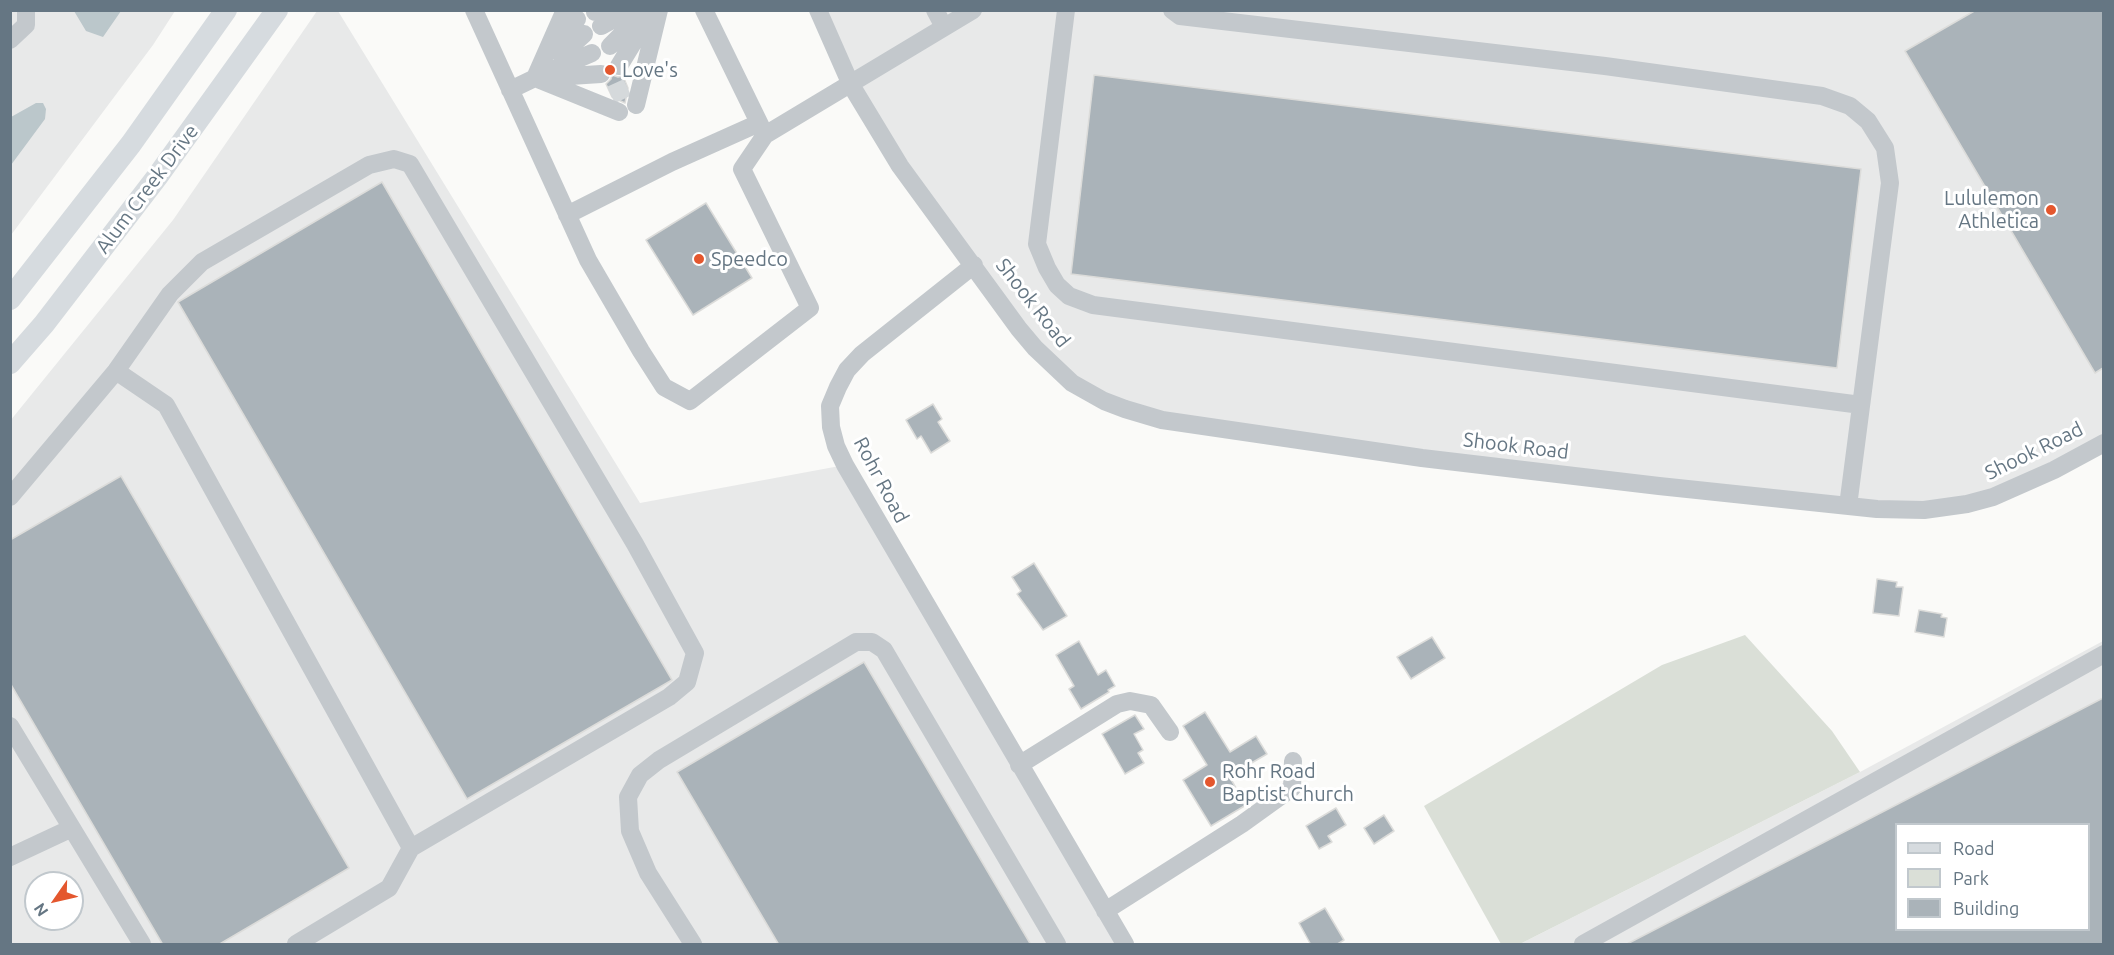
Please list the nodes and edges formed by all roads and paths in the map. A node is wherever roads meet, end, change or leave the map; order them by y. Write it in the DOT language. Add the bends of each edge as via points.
graph roads {
  1 [pos="26,10"];
  2 [pos="226,10"];
  3 [pos="277,10"];
  4 [pos="474,10"];
  5 [pos="630,10"];
  6 [pos="645,10"];
  7 [pos="656,10"];
  8 [pos="704,10"];
  9 [pos="818,10"];
  10 [pos="935,10"];
  11 [pos="973,10"];
  12 [pos="1066,10"];
  13 [pos="1172,10"];
  14 [pos="598,16"];
  15 [pos="575,21"];
  16 [pos="944,27"];
  17 [pos="10,40"];
  18 [pos="609,46"];
  19 [pos="592,53"];
  20 [pos="619,66"];
  21 [pos="601,74"];
  22 [pos="535,78"];
  23 [pos="851,85"];
  24 [pos="628,87"];
  25 [pos="510,90"];
  26 [pos="611,95"];
  27 [pos="636,105"];
  28 [pos="619,112"];
  29 [pos="762,129"];
  30 [pos="567,215"];
  31 [pos="974,265"];
  32 [pos="10,299"];
  33 [pos="10,363"];
  34 [pos="116,371"];
  35 [pos="1862,405"];
  36 [pos="2103,443"];
  37 [pos="10,497"];
  38 [pos="1848,506"];
  39 [pos="2103,654"];
  40 [pos="10,726"];
  41 [pos="1170,732"];
  42 [pos="1293,760"];
  43 [pos="1019,765"];
  44 [pos="72,828"];
  45 [pos="411,848"];
  46 [pos="10,857"];
  47 [pos="1105,911"];
  48 [pos="142,945"];
  49 [pos="296,945"];
  50 [pos="693,945"];
  51 [pos="1057,945"];
  52 [pos="1125,945"];
  53 [pos="1583,945"];
  1 -- 17 [label="street" via="26,25"];
  2 -- 32 [label="main road, Alum Creek Drive" via="131,144"];
  3 -- 33 [label="main road, Alum Creek Drive" via="157,177"];
  4 -- 25 [label="street"];
  5 -- 14 [label="street"];
  6 -- 18 [label="street"];
  7 -- 20 [label="street"];
  7 -- 24 [label="street"];
  7 -- 27 [label="street"];
  8 -- 29 [label="street"];
  9 -- 23 [label="street"];
  10 -- 16 [label="street"];
  11 -- 16 [label="street"];
  12 -- 35 [label="street" via="1037,244 1057,285 1069,296 1093,305"];
  13 -- 35 [label="street" via="1180,16 1822,96 1850,106 1868,121 1886,148 1890,183"];
  15 -- 22 [label="street"];
  15 -- 22 [label="street"];
  16 -- 23 [label="street"];
  19 -- 22 [label="street"];
  21 -- 22 [label="street"];
  22 -- 25 [label="street"];
  22 -- 26 [label="street"];
  22 -- 28 [label="street"];
  23 -- 29 [label="street"];
  23 -- 31 [label="street" via="900,166"];
  25 -- 30 [label="street"];
  29 -- 30 [label="street" via="672,162"];
  29 -- 30 [label="street" via="742,169 810,308 690,401 664,387 658,378 588,260"];
  31 -- 38 [label="street, Shook Road" via="1019,329 1072,383 1104,401 1162,420 1422,458"];
  31 -- 43 [label="street, Rohr Road" via="847,370 830,406 831,427 845,465"];
  34 -- 37 [label="street"];
  34 -- 45 [label="street" via="166,405"];
  34 -- 45 [label="street" via="170,294 202,262 369,165 394,159 410,164 695,652 687,682 669,697"];
  35 -- 38 [label="street"];
  36 -- 38 [label="street, Shook Road" via="2020,486 1967,504 1924,510"];
  39 -- 53 [label="street"];
  40 -- 44 [label="street"];
  41 -- 43 [label="street" via="1151,705 1130,701 1117,704"];
  42 -- 47 [label="street" via="1293,788"];
  43 -- 47 [label="street, Rohr Road"];
  44 -- 46 [label="street"];
  44 -- 48 [label="street"];
  45 -- 49 [label="street" via="389,888"];
  47 -- 52 [label="street, Rohr Road"];
  50 -- 51 [label="street" via="648,873 630,831 628,797 640,775 659,760 856,642 872,642 884,650"];
}
